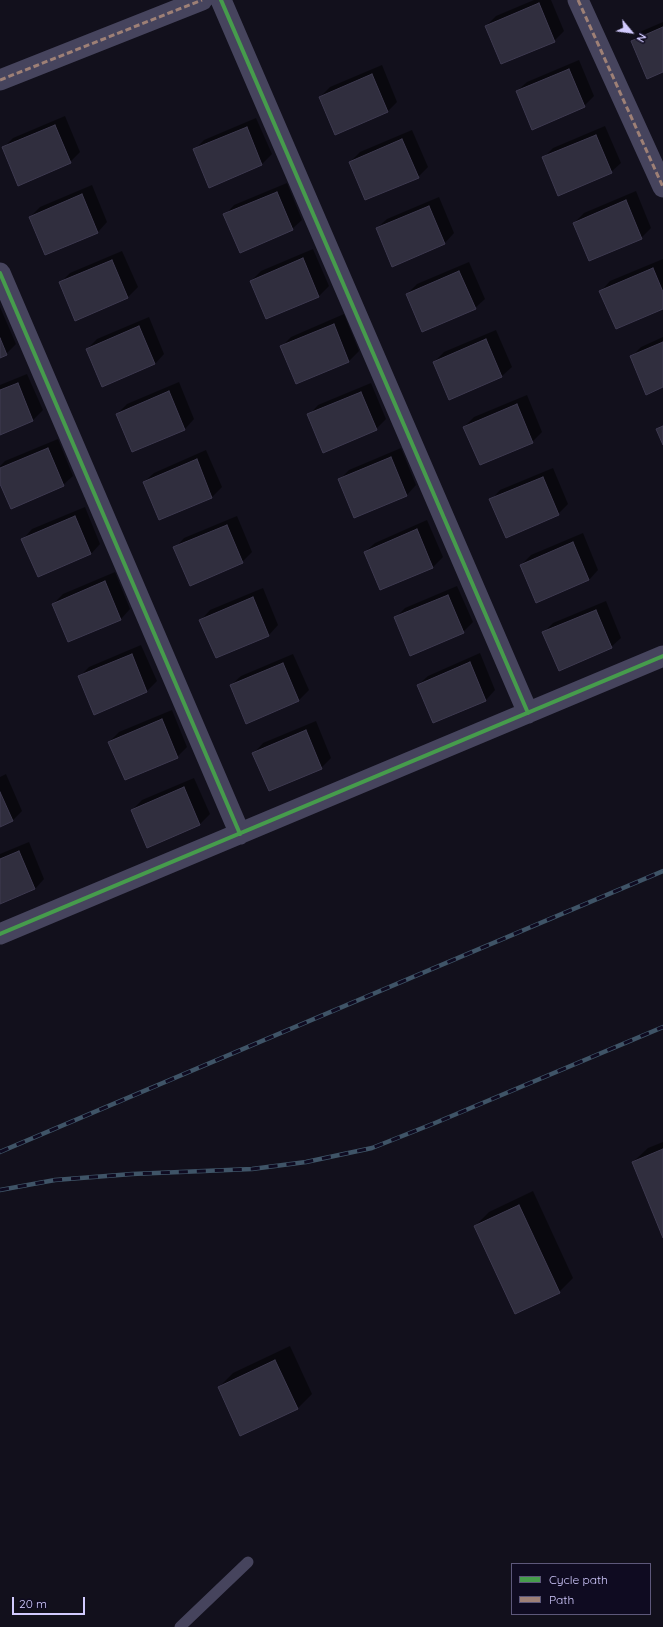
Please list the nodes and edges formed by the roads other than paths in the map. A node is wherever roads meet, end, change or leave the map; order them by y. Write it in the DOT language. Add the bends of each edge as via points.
graph roads {
  1 [pos="202,0"];
  2 [pos="221,0"];
  3 [pos="578,0"];
  4 [pos="0,80"];
  5 [pos="663,187"];
  6 [pos="0,272"];
  7 [pos="663,656"];
  8 [pos="528,713"];
  9 [pos="240,834"];
  10 [pos="0,934"];
  11 [pos="248,1562"];
  12 [pos="180,1627"];
  1 -- 4 [label="street"];
  2 -- 8 [label="street"];
  3 -- 5 [label="street"];
  6 -- 9 [label="street"];
  7 -- 8 [label="street"];
  8 -- 9 [label="street"];
  9 -- 10 [label="street"];
  11 -- 12 [label="lane"];
}
